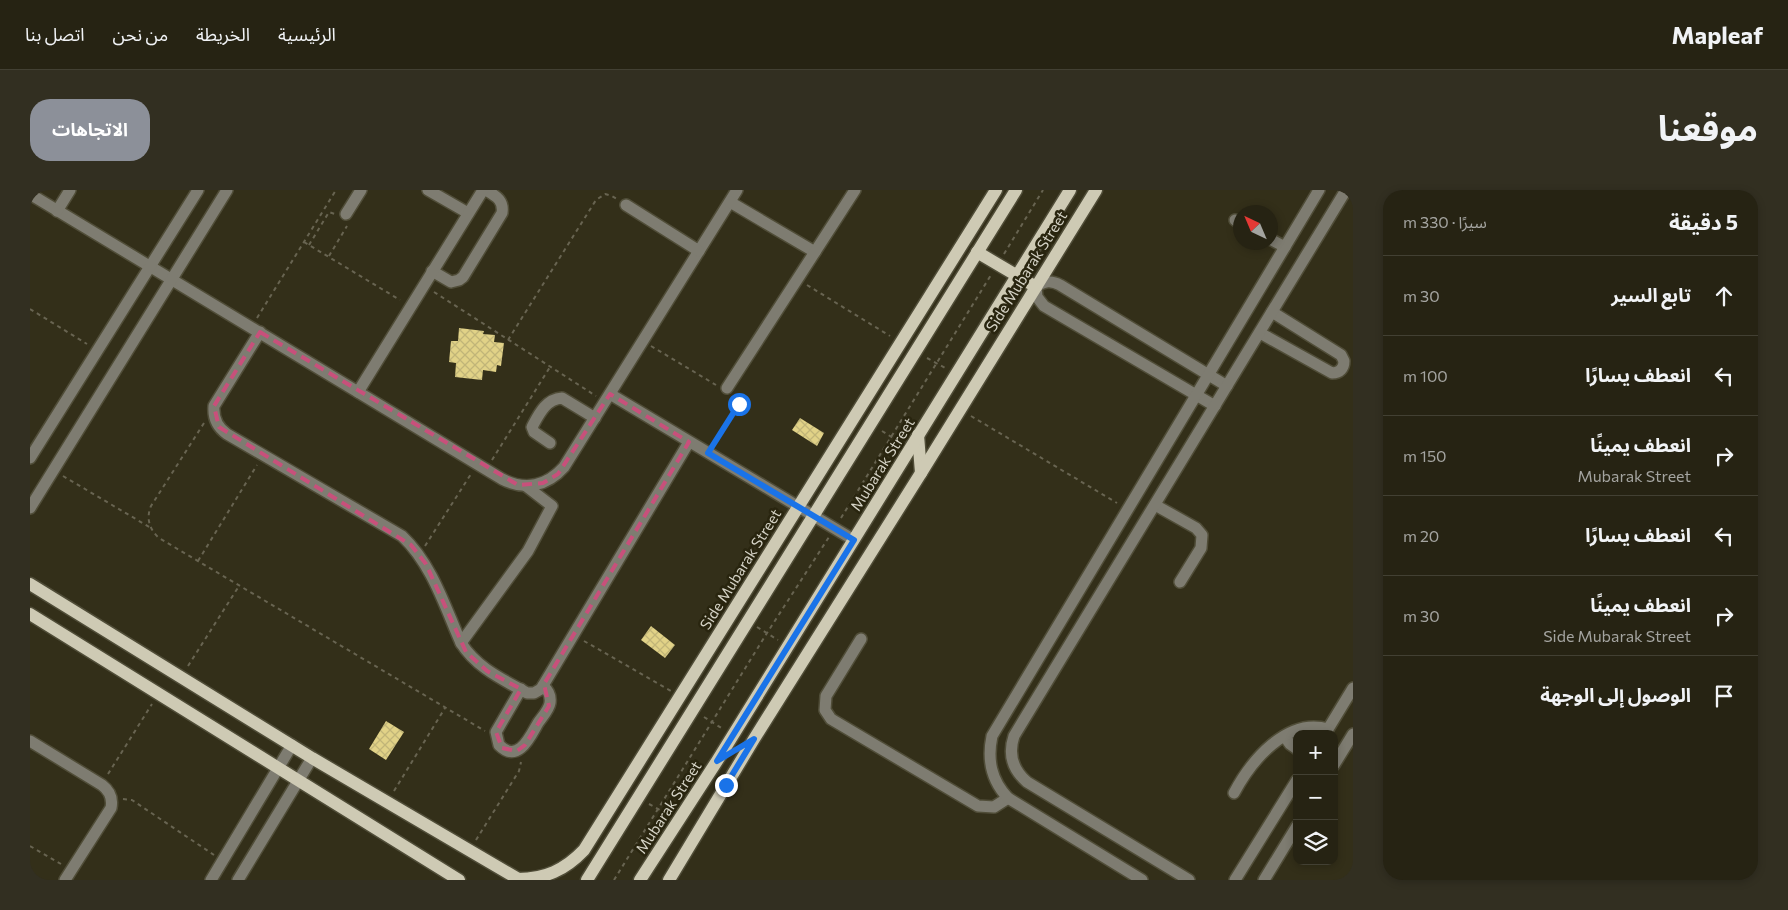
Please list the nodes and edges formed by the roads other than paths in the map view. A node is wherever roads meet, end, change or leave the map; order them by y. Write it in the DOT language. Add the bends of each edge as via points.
graph roads {
  1 [pos="70,190"];
  2 [pos="198,190"];
  3 [pos="227,190"];
  4 [pos="360,190"];
  5 [pos="428,190"];
  6 [pos="484,190"];
  7 [pos="737,190"];
  8 [pos="855,190"];
  9 [pos="996,190"];
  10 [pos="1016,190"];
  11 [pos="1070,190"];
  12 [pos="1096,190"];
  13 [pos="1319,190"];
  14 [pos="1346,190"];
  15 [pos="30,194"];
  16 [pos="730,202"];
  17 [pos="626,205"];
  18 [pos="57,210"];
  19 [pos="468,213"];
  20 [pos="344,217"];
  21 [pos="1278,243"];
  22 [pos="1285,247"];
  23 [pos="699,251"];
  24 [pos="814,252"];
  25 [pos="978,252"];
  26 [pos="150,266"];
  27 [pos="432,271"];
  28 [pos="1017,276"];
  29 [pos="172,279"];
  30 [pos="1036,287"];
  31 [pos="1272,312"];
  32 [pos="256,329"];
  33 [pos="1260,333"];
  34 [pos="1208,374"];
  35 [pos="1228,386"];
  36 [pos="724,389"];
  37 [pos="358,392"];
  38 [pos="1196,395"];
  39 [pos="607,398"];
  40 [pos="1215,406"];
  41 [pos="595,418"];
  42 [pos="918,435"];
  43 [pos="689,442"];
  44 [pos="550,443"];
  45 [pos="30,458"];
  46 [pos="921,473"];
  47 [pos="526,486"];
  48 [pos="1155,505"];
  49 [pos="798,507"];
  50 [pos="30,508"];
  51 [pos="814,517"];
  52 [pos="854,540"];
  53 [pos="1180,582"];
  54 [pos="30,584"];
  55 [pos="30,614"];
  56 [pos="861,639"];
  57 [pos="461,643"];
  58 [pos="543,686"];
  59 [pos="1353,688"];
  60 [pos="521,689"];
  61 [pos="1300,730"];
  62 [pos="1324,730"];
  63 [pos="1327,730"];
  64 [pos="1293,733"];
  65 [pos="1353,734"];
  66 [pos="1285,737"];
  67 [pos="754,739"];
  68 [pos="30,741"];
  69 [pos="292,745"];
  70 [pos="1293,747"];
  71 [pos="312,758"];
  72 [pos="1338,758"];
  73 [pos="717,761"];
  74 [pos="278,768"];
  75 [pos="298,780"];
  76 [pos="1293,786"];
  77 [pos="1234,793"];
  78 [pos="1008,798"];
  79 [pos="1293,833"];
  80 [pos="68,875"];
  81 [pos="519,879"];
  82 [pos="210,880"];
  83 [pos="238,880"];
  84 [pos="459,880"];
  85 [pos="587,880"];
  86 [pos="640,880"];
  87 [pos="668,880"];
  88 [pos="1142,880"];
  89 [pos="1189,880"];
  90 [pos="1235,880"];
  91 [pos="1264,880"];
  1 -- 18 [label="street"];
  2 -- 26 [label="street"];
  3 -- 29 [label="street"];
  4 -- 20 [label="street"];
  5 -- 19 [label="street"];
  6 -- 19 [label="street"];
  6 -- 27 [label="street" via="499,199 502,213 463,277 451,282"];
  7 -- 16 [label="street"];
  8 -- 24 [label="street"];
  9 -- 49 [label="main road, Side Mubarak Street"];
  10 -- 25 [label="main road, Mubarak Street"];
  11 -- 28 [label="main road, Mubarak Street"];
  12 -- 30 [label="main road, Side Mubarak Street"];
  13 -- 22 [label="street"];
  14 -- 31 [label="street"];
  15 -- 18 [label="street"];
  16 -- 23 [label="street"];
  16 -- 24 [label="street"];
  17 -- 23 [label="street"];
  18 -- 26 [label="street"];
  19 -- 27 [label="street"];
  21 -- 22 [label="street"];
  22 -- 34 [label="street"];
  23 -- 39 [label="street"];
  24 -- 36 [label="street"];
  25 -- 28 [label="main road"];
  25 -- 51 [label="main road, Mubarak Street"];
  26 -- 29 [label="street"];
  26 -- 45 [label="street"];
  27 -- 37 [label="street"];
  28 -- 30 [label="main road"];
  28 -- 42 [label="main road, Mubarak Street"];
  29 -- 32 [label="street"];
  29 -- 50 [label="street"];
  30 -- 34 [label="street" via="1044,282 1055,282"];
  30 -- 38 [label="street" via="1037,297 1044,306"];
  30 -- 46 [label="main road, Side Mubarak Street"];
  31 -- 33 [label="street"];
  31 -- 33 [label="street" via="1341,354 1343,368 1332,373"];
  32 -- 37 [label="street"];
  32 -- 57 [label="street" via="214,406 216,422 223,431 407,541 426,564"];
  33 -- 35 [label="street"];
  34 -- 35 [label="street"];
  34 -- 38 [label="street"];
  35 -- 40 [label="street"];
  37 -- 47 [label="street" via="510,483"];
  38 -- 40 [label="street"];
  38 -- 78 [label="street" via="992,736 990,766 997,784"];
  39 -- 41 [label="street"];
  39 -- 43 [label="street"];
  40 -- 48 [label="street"];
  41 -- 44 [label="street" via="562,398 551,400 532,427"];
  41 -- 47 [label="street" via="558,474 543,483"];
  42 -- 46 [label="main road"];
  42 -- 52 [label="main road, Mubarak Street"];
  43 -- 49 [label="street"];
  43 -- 58 [label="street"];
  46 -- 67 [label="main road, Side Mubarak Street"];
  47 -- 57 [label="street" via="552,506 528,551"];
  48 -- 53 [label="street" via="1196,528 1202,535 1201,548"];
  48 -- 89 [label="street" via="1014,736 1011,751 1013,765 1027,782"];
  49 -- 51 [label="street"];
  49 -- 81 [label="main road, Side Mubarak Street" via="584,850 566,867 554,873"];
  51 -- 52 [label="street"];
  51 -- 85 [label="main road, Mubarak Street"];
  52 -- 73 [label="main road, Mubarak Street"];
  54 -- 69 [label="main road"];
  55 -- 74 [label="main road"];
  56 -- 78 [label="street" via="826,696 825,710 831,720 978,806 994,807"];
  57 -- 60 [label="street" via="479,666"];
  58 -- 60 [label="street" via="534,693"];
  58 -- 60 [label="street" via="550,697 549,706 525,744 512,751 502,748 496,732"];
  59 -- 63 [label="street"];
  61 -- 62 [label="street" via="1320,727"];
  64 -- 66 [label="street"];
  65 -- 72 [label="street"];
  66 -- 70 [label="street"];
  66 -- 77 [label="street" via="1257,759"];
  67 -- 73 [label="main road"];
  67 -- 87 [label="main road, Side Mubarak Street"];
  68 -- 80 [label="street" via="110,792 111,808"];
  69 -- 71 [label="main road"];
  69 -- 74 [label="street"];
  71 -- 75 [label="street"];
  71 -- 81 [label="main road"];
  73 -- 86 [label="main road, Mubarak Street"];
  74 -- 75 [label="main road"];
  74 -- 82 [label="street"];
  75 -- 83 [label="street"];
  75 -- 84 [label="main road"];
  76 -- 90 [label="street"];
  78 -- 88 [label="street"];
  79 -- 91 [label="street"];
}
